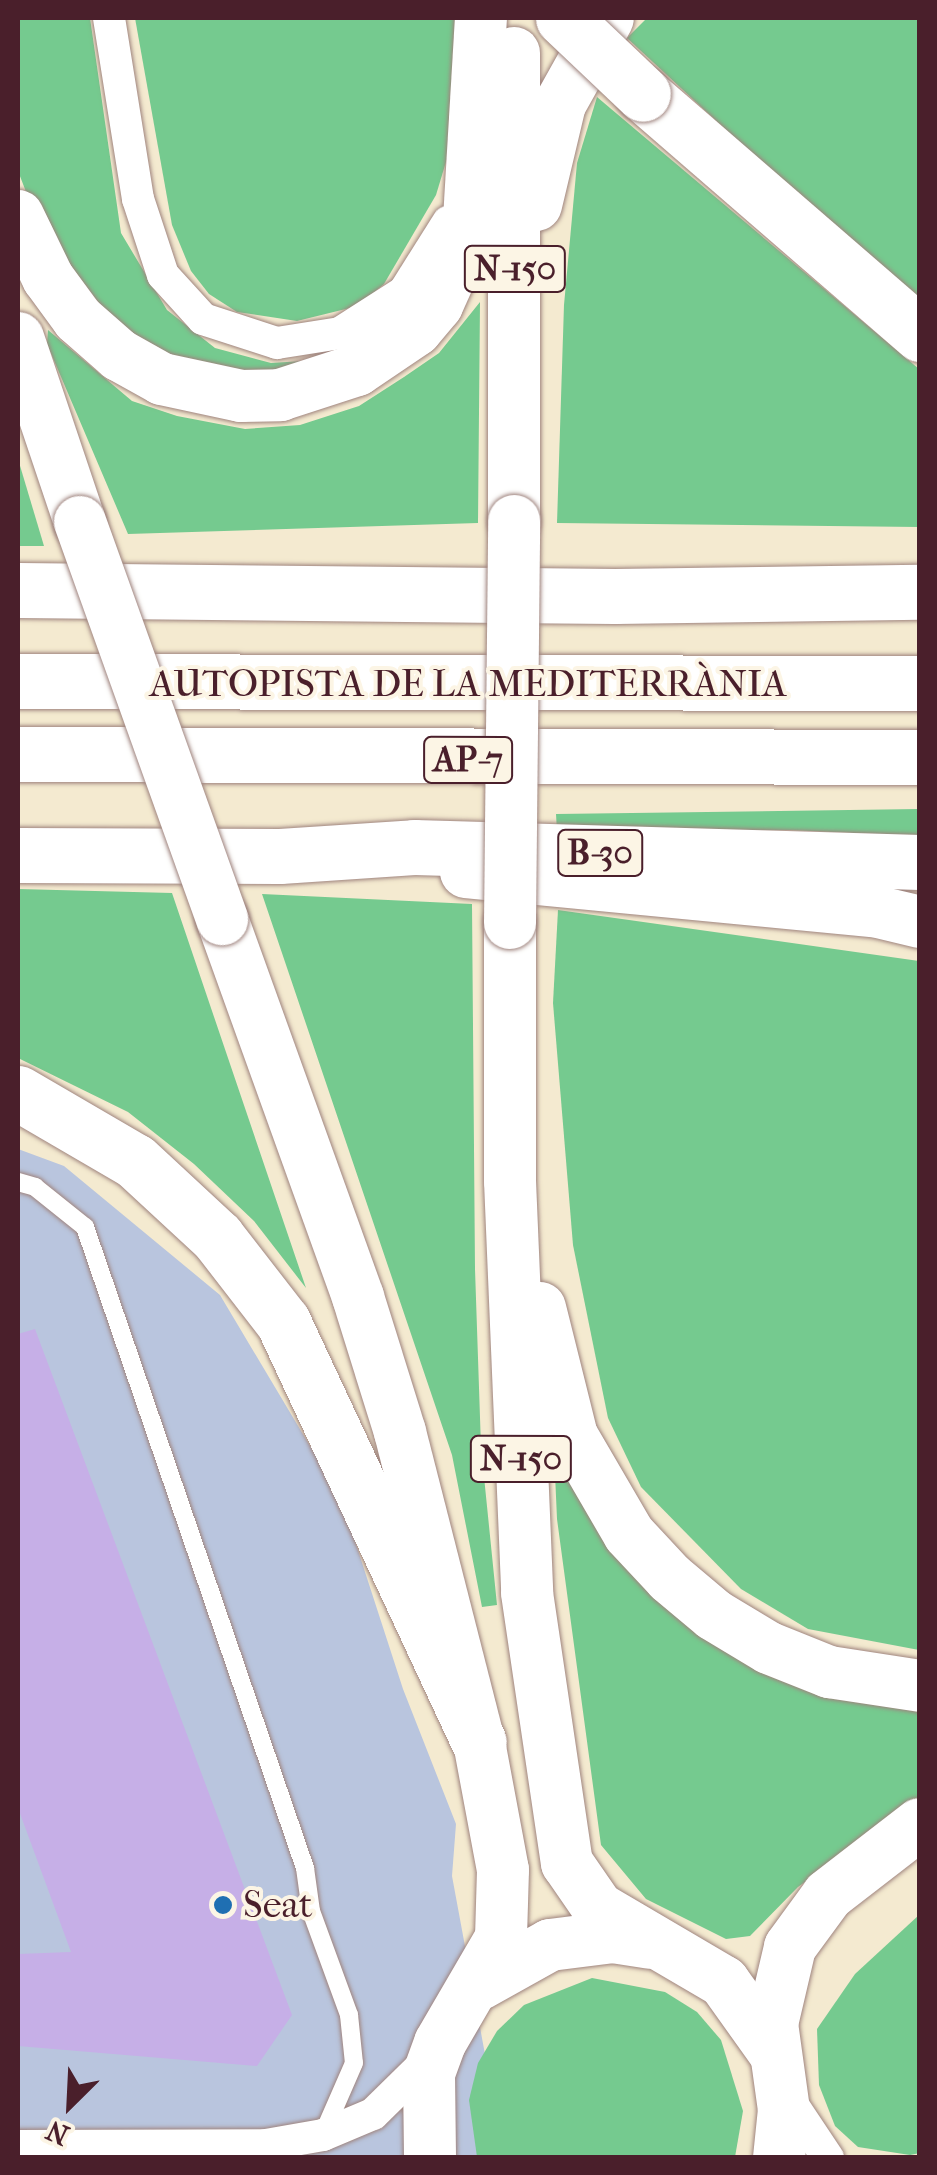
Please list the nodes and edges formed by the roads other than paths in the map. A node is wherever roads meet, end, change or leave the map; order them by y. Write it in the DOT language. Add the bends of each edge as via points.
graph roads {
  1 [pos="109,18"];
  2 [pos="481,18"];
  3 [pos="514,18"];
  4 [pos="564,18"];
  5 [pos="608,18"];
  6 [pos="480,69"];
  7 [pos="18,216"];
  8 [pos="515,320"];
  9 [pos="920,334"];
  10 [pos="18,338"];
  11 [pos="920,562"];
  12 [pos="18,590"];
  13 [pos="920,592"];
  14 [pos="615,596"];
  15 [pos="18,680"];
  16 [pos="920,683"];
  17 [pos="18,754"];
  18 [pos="920,757"];
  19 [pos="18,856"];
  20 [pos="280,856"];
  21 [pos="920,862"];
  22 [pos="920,922"];
  23 [pos="18,1093"];
  24 [pos="510,1181"];
  25 [pos="18,1182"];
  26 [pos="920,1686"];
  27 [pos="479,1742"];
  28 [pos="920,1824"];
  29 [pos="660,1945"];
  30 [pos="480,1984"];
  31 [pos="440,2043"];
  32 [pos="778,2070"];
  33 [pos="323,2135"];
  34 [pos="18,2146"];
  35 [pos="430,2158"];
  36 [pos="779,2158"];
  37 [pos="828,2158"];
  1 -- 6 [label="street" via="138,199 163,275 202,319 277,343 340,332 375,316 431,256 460,195"];
  2 -- 6 [label="main road"];
  3 -- 8 [label="main road, N-150"];
  4 -- 9 [label="highway, bridge"];
  5 -- 8 [label="main road" via="560,104"];
  6 -- 7 [label="main road" via="475,196 453,275 416,330 388,353 317,385 280,395 222,394 162,379 118,355 78,319 48,278"];
  8 -- 24 [label="main road, N-150, bridge"];
  10 -- 27 [label="main road, N-150, bridge" via="358,1297"];
  11 -- 14 [label="highway"];
  12 -- 14 [label="highway"];
  13 -- 14 [label="highway"];
  15 -- 16 [label="highway, AUTOPISTA DE LA MEDITERRÀNIA / AP-7"];
  17 -- 18 [label="highway, AUTOPISTA DE LA MEDITERRÀNIA / AP-7"];
  19 -- 20 [label="highway, B-30"];
  20 -- 21 [label="highway, B-30" via="414,847"];
  20 -- 22 [label="main road" via="874,911"];
  23 -- 27 [label="highway" via="135,1161 217,1238 284,1322"];
  24 -- 26 [label="main road" via="572,1436 629,1534 714,1616 769,1648 829,1672"];
  24 -- 29 [label="main road, N-150" via="527,1593 567,1863 598,1908"];
  25 -- 33 [label="lane" via="36,1188 85,1228 306,1868 312,1912 349,2015 354,2063"];
  27 -- 30 [label="main road, N-150" via="506,1904 501,1938"];
  28 -- 32 [label="main road" via="856,1870 807,1920 774,1997"];
  29 -- 30 [label="main road, N-150" via="581,1938 520,1958"];
  29 -- 32 [label="main road, N-150" via="724,1982"];
  30 -- 31 [label="main road, N-150"];
  31 -- 33 [label="street" via="398,2096"];
  31 -- 35 [label="main road, N-150" via="426,2100"];
  32 -- 36 [label="main road"];
  32 -- 37 [label="street"];
  33 -- 34 [label="street" via="266,2145"];
}
